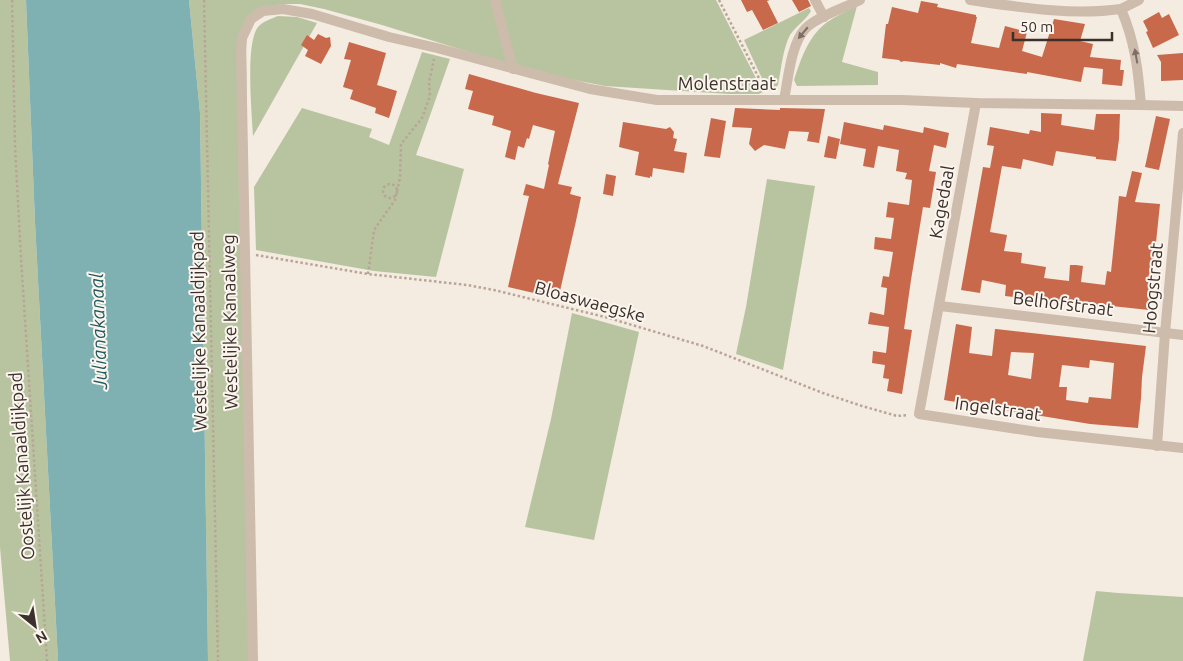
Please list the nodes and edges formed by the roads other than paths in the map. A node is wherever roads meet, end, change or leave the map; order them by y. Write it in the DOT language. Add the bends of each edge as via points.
graph roads {
  1 [pos="495,0"];
  2 [pos="815,0"];
  3 [pos="860,0"];
  4 [pos="970,0"];
  5 [pos="1139,0"];
  6 [pos="1006,3"];
  7 [pos="283,9"];
  8 [pos="1121,9"];
  9 [pos="824,16"];
  10 [pos="513,69"];
  11 [pos="784,100"];
  12 [pos="976,104"];
  13 [pos="1141,105"];
  14 [pos="1183,106"];
  15 [pos="1183,133"];
  16 [pos="940,306"];
  17 [pos="1165,333"];
  18 [pos="1183,335"];
  19 [pos="1157,446"];
  20 [pos="1183,448"];
  21 [pos="253,661"];
  1 -- 10 [label="street"];
  2 -- 9 [label="street"];
  3 -- 9 [label="street"];
  4 -- 6 [label="street"];
  5 -- 8 [label="street"];
  6 -- 8 [label="street" via="1072,12"];
  7 -- 10 [label="street, Molenstraat"];
  7 -- 21 [label="street, Westelijke Kanaalweg" via="263,11 251,19 240,50"];
  13 -- 8 [label="street, one-way" via="1138,67"];
  9 -- 11 [label="street, one-way" via="806,28 798,39"];
  10 -- 11 [label="street, Molenstraat" via="590,90 657,100"];
  11 -- 12 [label="street, Molenstraat"];
  12 -- 13 [label="street, Molenstraat"];
  12 -- 16 [label="street, Kagedaal"];
  13 -- 14 [label="street, Molenstraat"];
  15 -- 17 [label="street, Hoogstraat"];
  16 -- 17 [label="street, Belhofstraat"];
  16 -- 19 [label="street, Ingelstraat" via="919,414"];
  17 -- 18 [label="street, Belhofstraat"];
  17 -- 19 [label="street, Hoogstraat"];
  19 -- 20 [label="street, Ingelstraat"];
}
